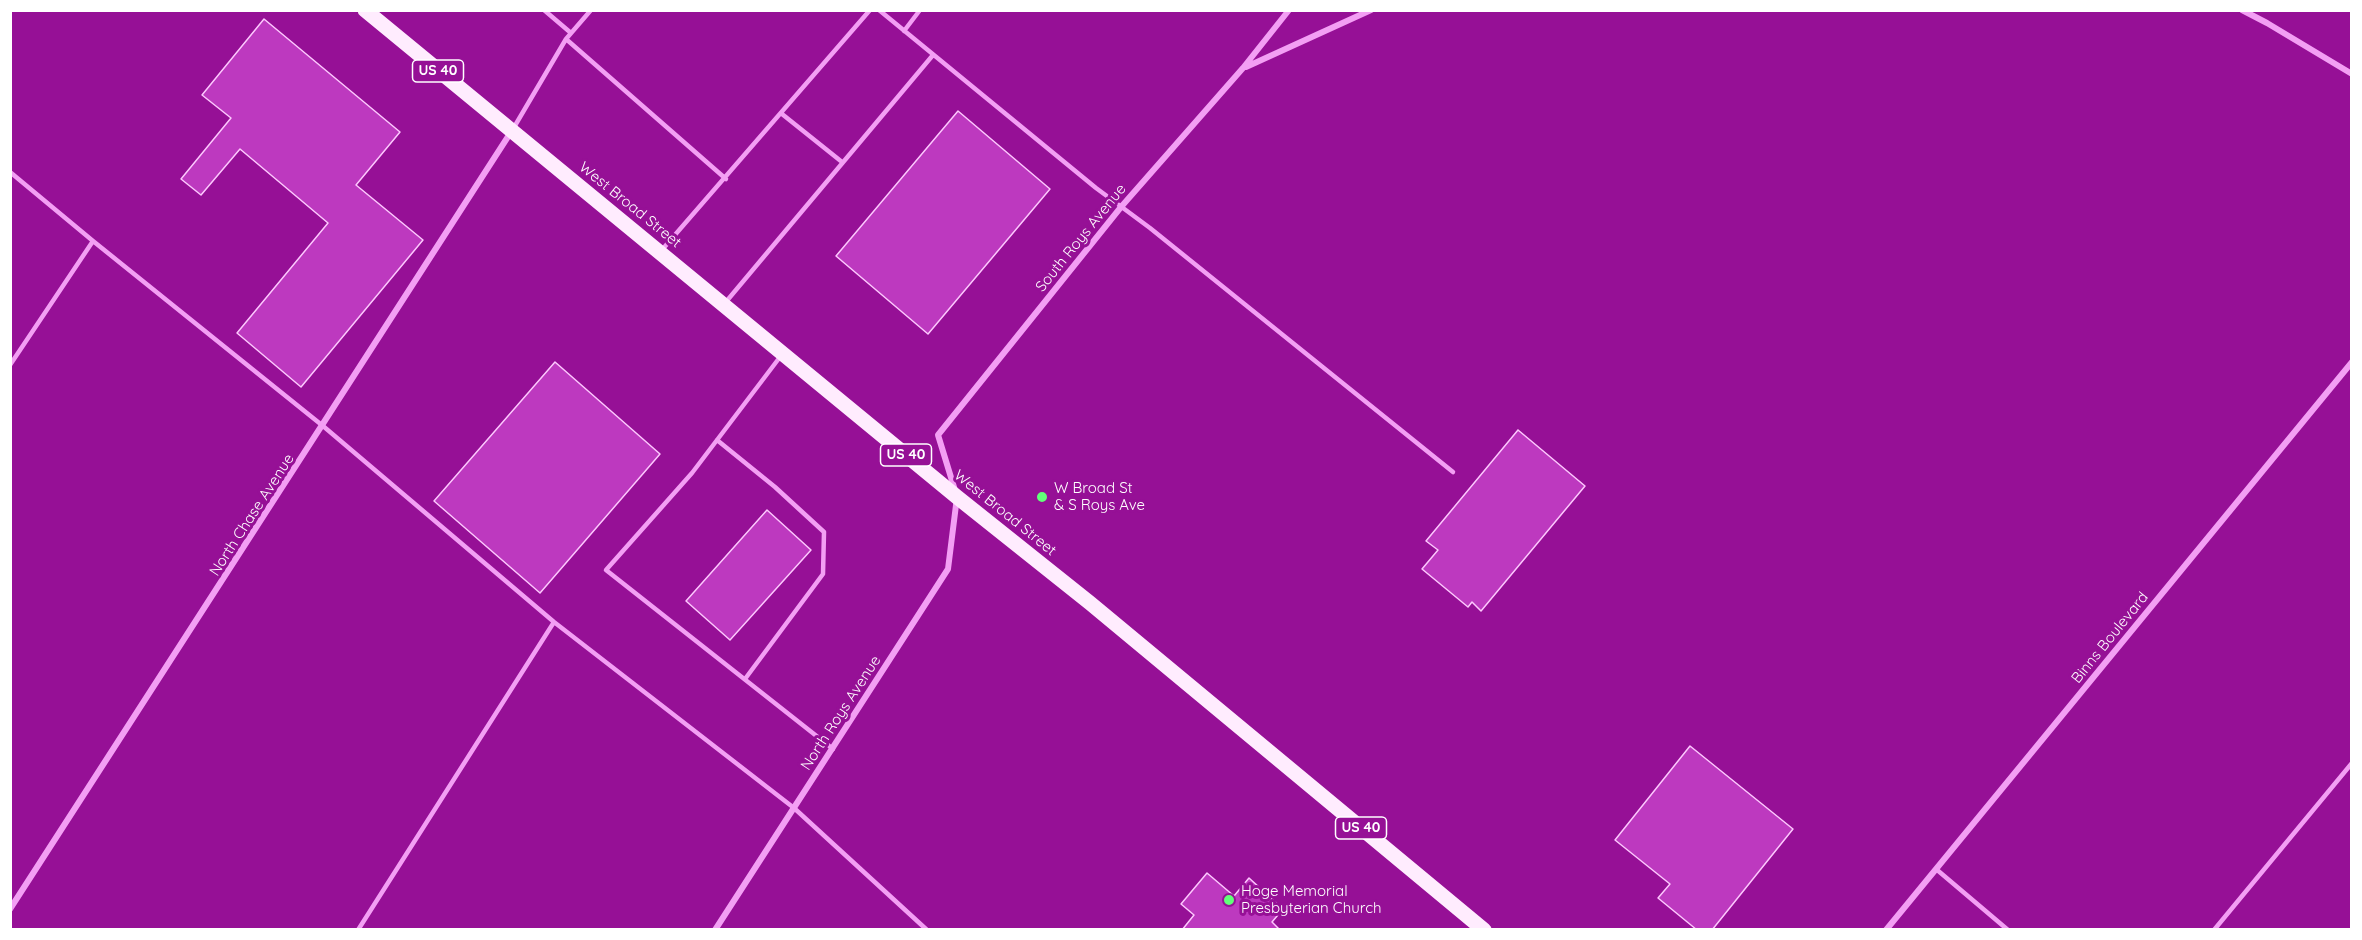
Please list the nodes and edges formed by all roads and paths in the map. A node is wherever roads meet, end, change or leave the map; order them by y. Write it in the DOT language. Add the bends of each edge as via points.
graph roads {
  1 [pos="365,10"];
  2 [pos="544,10"];
  3 [pos="591,10"];
  4 [pos="870,10"];
  5 [pos="879,10"];
  6 [pos="920,10"];
  7 [pos="1289,10"];
  8 [pos="1371,10"];
  9 [pos="2242,10"];
  10 [pos="903,31"];
  11 [pos="571,33"];
  12 [pos="566,39"];
  13 [pos="933,55"];
  14 [pos="1243,68"];
  15 [pos="2352,74"];
  16 [pos="782,114"];
  17 [pos="512,131"];
  18 [pos="842,162"];
  19 [pos="10,172"];
  20 [pos="726,179"];
  21 [pos="1121,207"];
  22 [pos="93,241"];
  23 [pos="660,253"];
  24 [pos="723,305"];
  25 [pos="782,354"];
  26 [pos="2352,362"];
  27 [pos="10,365"];
  28 [pos="323,426"];
  29 [pos="717,440"];
  30 [pos="1453,472"];
  31 [pos="957,497"];
  32 [pos="554,622"];
  33 [pos="745,679"];
  34 [pos="833,749"];
  35 [pos="2352,763"];
  36 [pos="794,808"];
  37 [pos="1936,869"];
  38 [pos="10,909"];
  39 [pos="358,930"];
  40 [pos="715,930"];
  41 [pos="927,930"];
  42 [pos="1484,930"];
  43 [pos="1886,930"];
  44 [pos="2008,930"];
  45 [pos="2214,930"];
  1 -- 17 [label="main road, West Broad Street / US 40"];
  2 -- 11 [label="lane"];
  3 -- 11 [label="lane"];
  4 -- 16 [label="lane"];
  5 -- 10 [label="lane"];
  6 -- 10 [label="lane"];
  7 -- 14 [label="street, South Roys Avenue"];
  8 -- 14 [label="street"];
  9 -- 15 [label="street"];
  10 -- 13 [label="lane"];
  11 -- 12 [label="lane"];
  12 -- 17 [label="lane"];
  12 -- 20 [label="lane"];
  13 -- 18 [label="lane"];
  13 -- 21 [label="lane"];
  14 -- 21 [label="street, South Roys Avenue"];
  16 -- 18 [label="lane"];
  16 -- 20 [label="lane"];
  17 -- 23 [label="main road, West Broad Street / US 40"];
  17 -- 28 [label="street, North Chase Avenue"];
  18 -- 24 [label="lane"];
  19 -- 22 [label="lane"];
  20 -- 23 [label="lane"];
  21 -- 30 [label="lane"];
  21 -- 31 [label="street, South Roys Avenue" via="938,435"];
  22 -- 27 [label="lane"];
  22 -- 28 [label="lane"];
  23 -- 24 [label="main road, West Broad Street / US 40"];
  24 -- 25 [label="main road, West Broad Street / US 40"];
  25 -- 29 [label="lane"];
  25 -- 31 [label="main road, West Broad Street / US 40"];
  26 -- 37 [label="street, Binns Boulevard"];
  28 -- 32 [label="lane"];
  28 -- 38 [label="street, North Chase Avenue"];
  29 -- 33 [label="lane" via="824,532 823,574"];
  29 -- 33 [label="lane" via="606,570"];
  31 -- 34 [label="street, North Roys Avenue" via="948,568"];
  31 -- 42 [label="main road, West Broad Street / US 40"];
  32 -- 36 [label="lane"];
  32 -- 39 [label="lane"];
  33 -- 34 [label="lane"];
  34 -- 36 [label="street, North Roys Avenue"];
  35 -- 45 [label="lane"];
  36 -- 40 [label="street, North Roys Avenue"];
  36 -- 41 [label="lane"];
  37 -- 43 [label="street, Binns Boulevard"];
  37 -- 44 [label="lane"];
}
